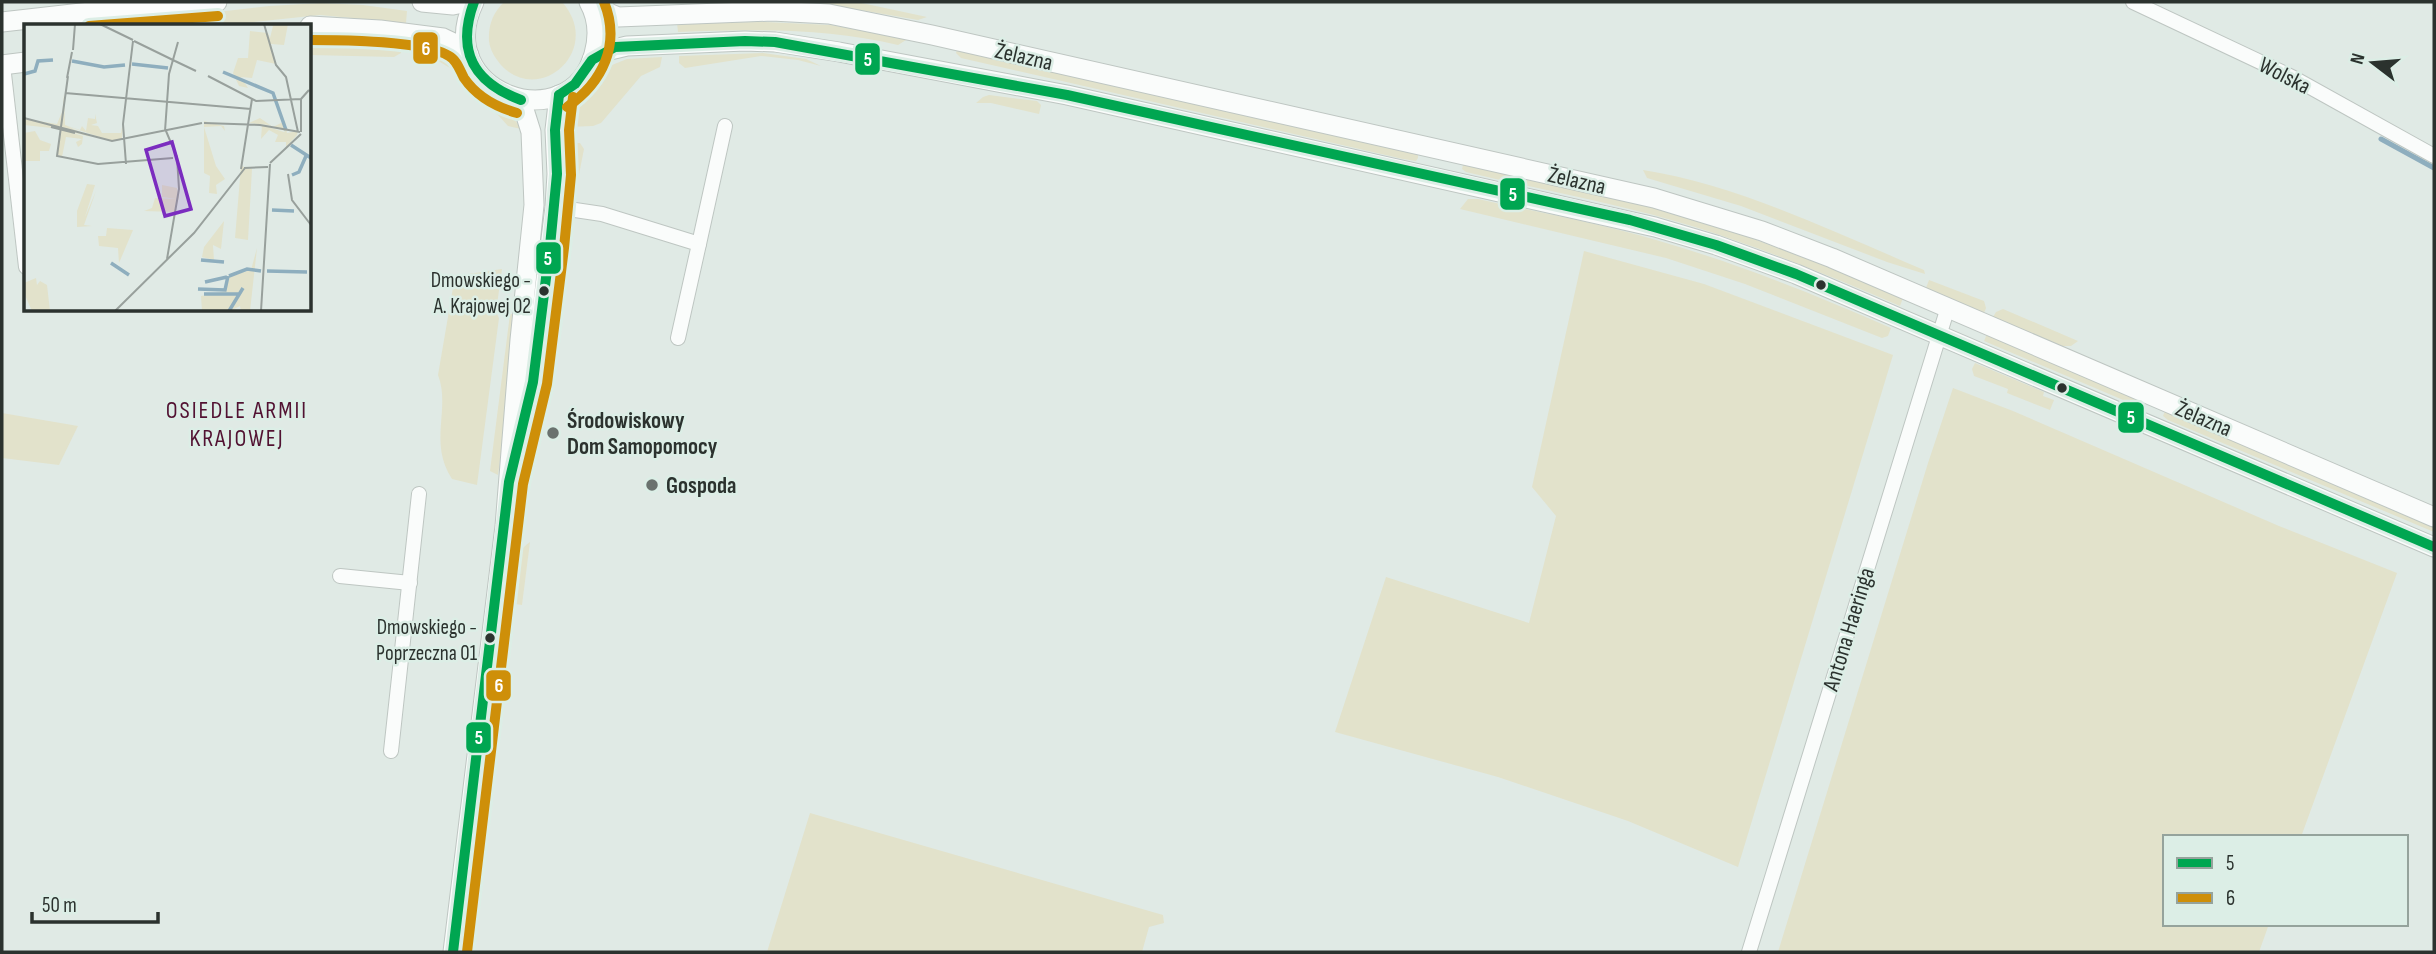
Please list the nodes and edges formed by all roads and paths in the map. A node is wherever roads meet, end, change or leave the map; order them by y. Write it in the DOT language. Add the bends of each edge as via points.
graph roads {
  1 [pos="217,2"];
  2 [pos="422,2"];
  3 [pos="468,2"];
  4 [pos="474,2"];
  5 [pos="2133,2"];
  6 [pos="591,4"];
  7 [pos="2,22"];
  8 [pos="312,26"];
  9 [pos="468,55"];
  10 [pos="592,61"];
  11 [pos="24,62"];
  12 [pos="2,65"];
  13 [pos="559,94"];
  14 [pos="521,100"];
  15 [pos="725,126"];
  16 [pos="2434,156"];
  17 [pos="534,205"];
  18 [pos="555,207"];
  19 [pos="699,244"];
  20 [pos="24,250"];
  21 [pos="1948,307"];
  22 [pos="1938,334"];
  23 [pos="678,338"];
  24 [pos="509,482"];
  25 [pos="419,494"];
  26 [pos="2434,517"];
  27 [pos="2434,547"];
  28 [pos="340,576"];
  29 [pos="410,583"];
  30 [pos="391,751"];
  31 [pos="453,952"];
  32 [pos="1748,952"];
  1 -- 7 [label="street"];
  2 -- 3 [label="street"];
  4 -- 9 [label="street" via="466,26"];
  5 -- 16 [label="street, Wolska" via="2292,77"];
  6 -- 10 [label="street" via="597,33"];
  6 -- 21 [label="street, Żelazna" via="618,16 772,11 829,14 932,35 1654,198 1785,240"];
  8 -- 9 [label="street" via="443,38"];
  9 -- 14 [label="street" via="489,85"];
  10 -- 13 [label="street" via="575,84"];
  10 -- 22 [label="street, Żelazna" via="606,51 627,46 775,42 1067,94 1655,227 1796,274"];
  11 -- 12 [label="street"];
  12 -- 20 [label="street"];
  13 -- 14 [label="street"];
  13 -- 18 [label="street"];
  14 -- 17 [label="street" via="531,132"];
  15 -- 19 [label="street"];
  17 -- 18 [label="street"];
  17 -- 24 [label="street"];
  18 -- 19 [label="street" via="603,214"];
  18 -- 24 [label="street" via="533,382"];
  19 -- 23 [label="street"];
  21 -- 22 [label="street, Antona Haeringa"];
  21 -- 26 [label="street, Żelazna"];
  22 -- 27 [label="street, Żelazna"];
  22 -- 32 [label="street, Antona Haeringa"];
  24 -- 31 [label="street"];
  25 -- 29 [label="street"];
  28 -- 29 [label="street"];
  29 -- 30 [label="street"];
}
